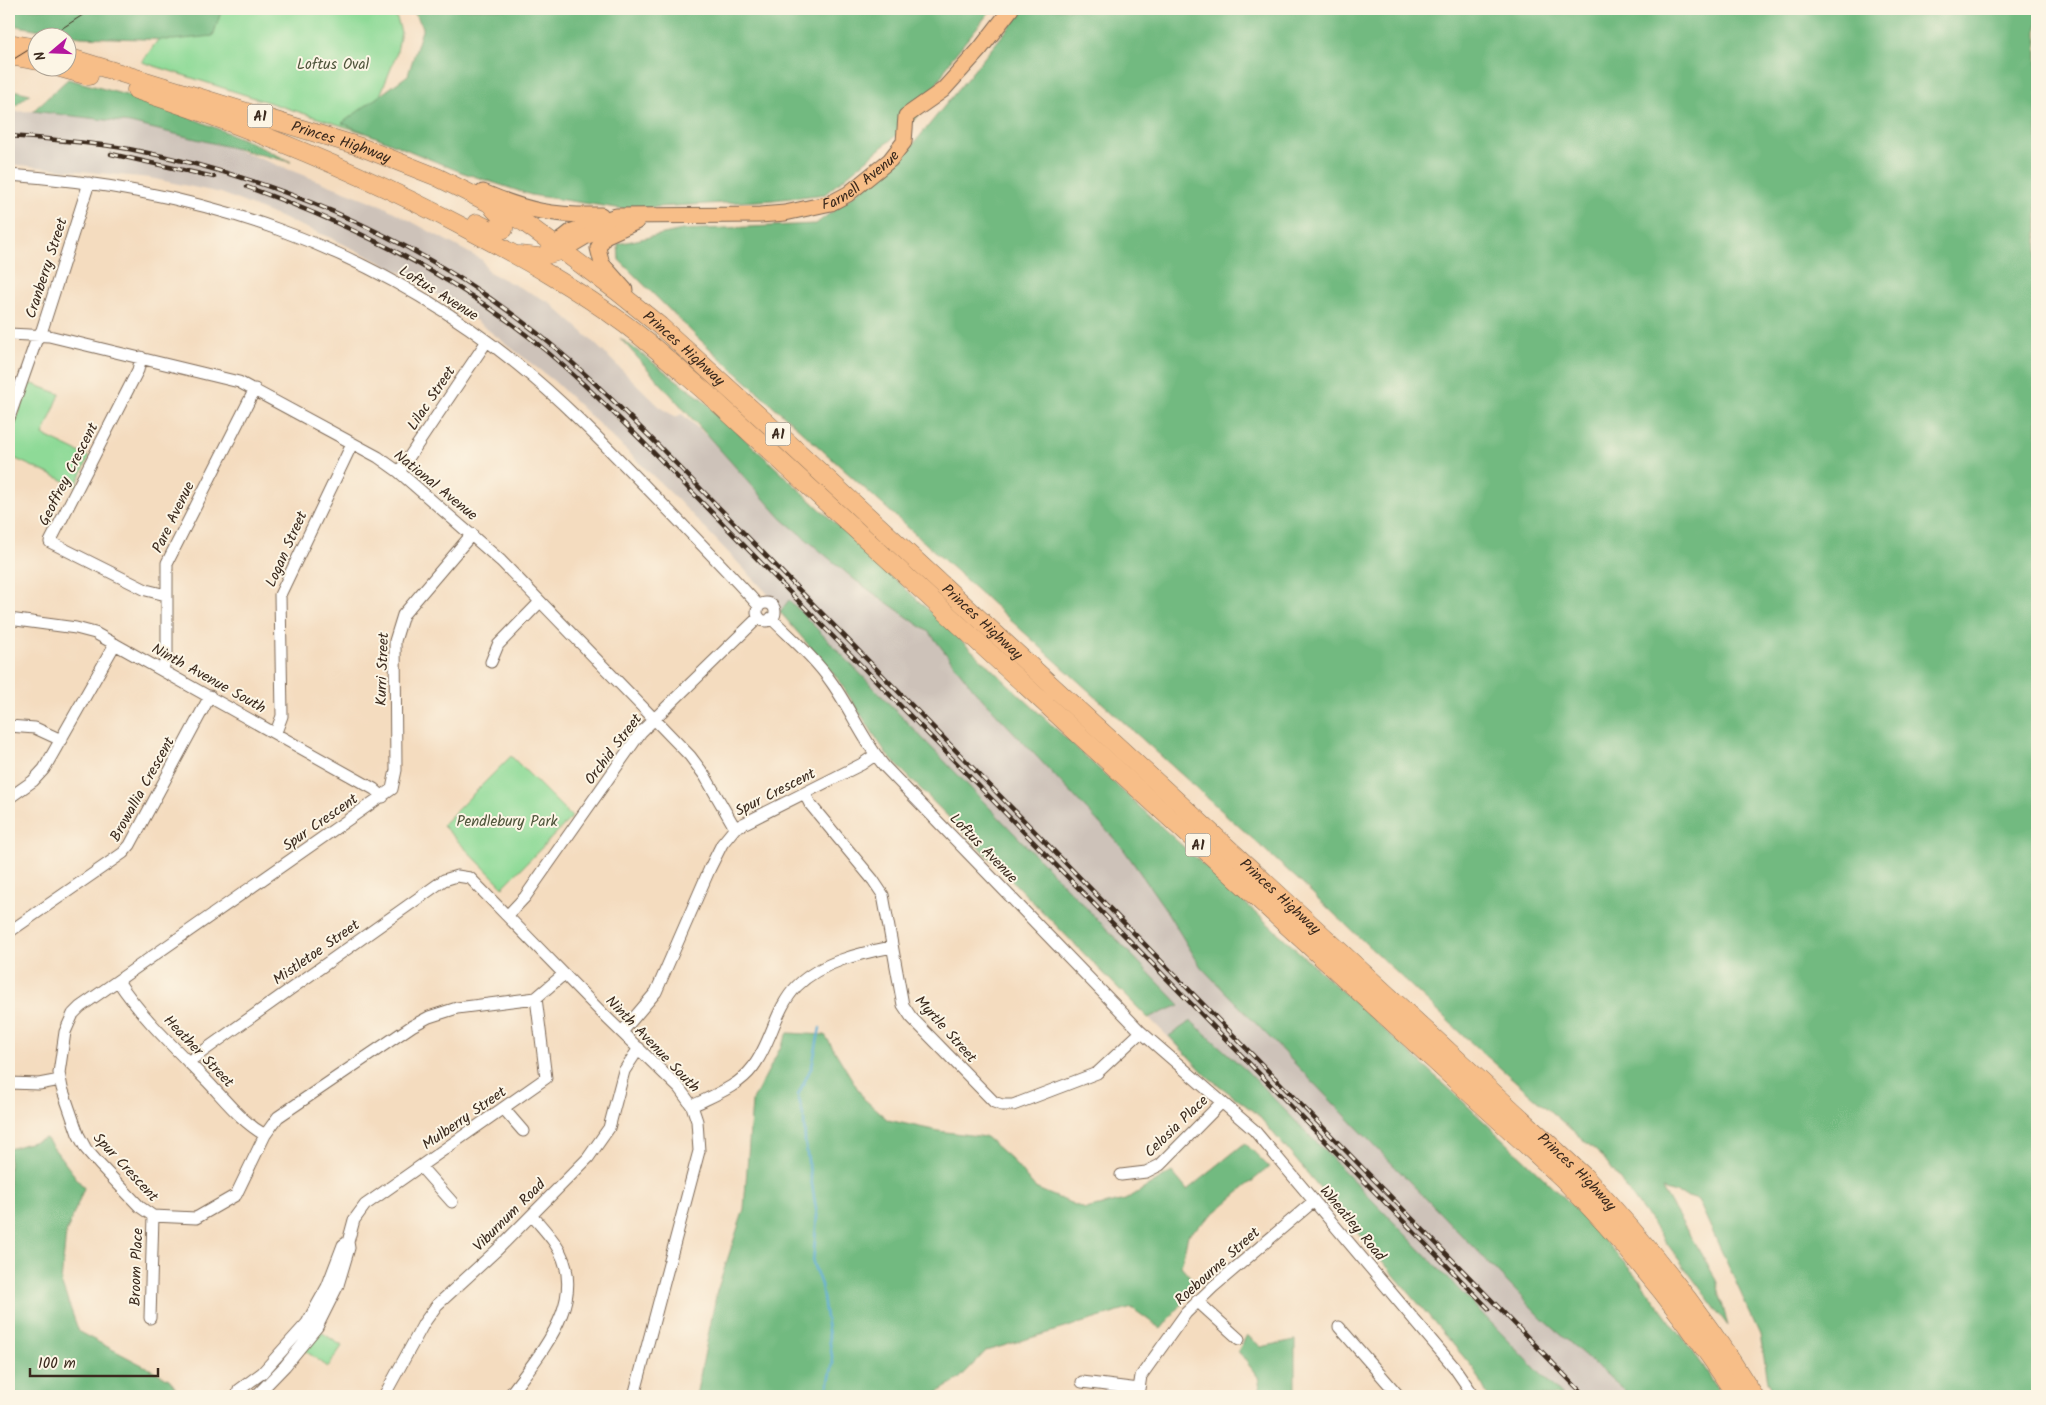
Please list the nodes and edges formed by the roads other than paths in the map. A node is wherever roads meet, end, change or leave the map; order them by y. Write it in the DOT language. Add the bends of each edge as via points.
graph roads {
  1 [pos="1011,9"];
  2 [pos="9,42"];
  3 [pos="28,46"];
  4 [pos="9,56"];
  5 [pos="28,59"];
  6 [pos="78,60"];
  7 [pos="78,74"];
  8 [pos="9,175"];
  9 [pos="89,183"];
  10 [pos="450,183"];
  11 [pos="402,195"];
  12 [pos="487,202"];
  13 [pos="631,218"];
  14 [pos="558,250"];
  15 [pos="508,251"];
  16 [pos="625,325"];
  17 [pos="660,326"];
  18 [pos="9,334"];
  19 [pos="40,335"];
  20 [pos="487,341"];
  21 [pos="141,357"];
  22 [pos="255,389"];
  23 [pos="9,418"];
  24 [pos="352,444"];
  25 [pos="399,472"];
  26 [pos="472,534"];
  27 [pos="166,595"];
  28 [pos="540,602"];
  29 [pos="759,612"];
  30 [pos="9,619"];
  31 [pos="115,644"];
  32 [pos="491,662"];
  33 [pos="163,669"];
  34 [pos="210,696"];
  35 [pos="654,719"];
  36 [pos="9,726"];
  37 [pos="276,732"];
  38 [pos="60,740"];
  39 [pos="875,755"];
  40 [pos="805,794"];
  41 [pos="383,797"];
  42 [pos="9,798"];
  43 [pos="735,828"];
  44 [pos="465,876"];
  45 [pos="508,915"];
  46 [pos="9,932"];
  47 [pos="892,946"];
  48 [pos="564,974"];
  49 [pos="118,981"];
  50 [pos="536,998"];
  51 [pos="622,1032"];
  52 [pos="1141,1032"];
  53 [pos="640,1048"];
  54 [pos="188,1062"];
  55 [pos="60,1080"];
  56 [pos="1196,1081"];
  57 [pos="9,1083"];
  58 [pos="1222,1102"];
  59 [pos="692,1106"];
  60 [pos="504,1109"];
  61 [pos="523,1131"];
  62 [pos="265,1135"];
  63 [pos="421,1167"];
  64 [pos="1121,1175"];
  65 [pos="1314,1201"];
  66 [pos="452,1202"];
  67 [pos="532,1215"];
  68 [pos="153,1216"];
  69 [pos="348,1242"];
  70 [pos="1197,1301"];
  71 [pos="150,1318"];
  72 [pos="1339,1327"];
  73 [pos="1239,1339"];
  74 [pos="1082,1382"];
  75 [pos="1141,1393"];
  76 [pos="237,1396"];
  77 [pos="256,1396"];
  78 [pos="384,1396"];
  79 [pos="509,1396"];
  80 [pos="634,1396"];
  81 [pos="1399,1396"];
  82 [pos="1474,1396"];
  83 [pos="1736,1396"];
  84 [pos="1754,1396"];
  1 -- 13 [label="main road, Farnell Avenue" via="943,90 906,116 904,142 890,160 848,194 831,203 785,214"];
  2 -- 3 [label="highway"];
  4 -- 5 [label="highway"];
  6 -- 10 [label="highway, Princes Highway / A1" via="361,147"];
  7 -- 11 [label="highway, Princes Highway / A1" via="202,113"];
  8 -- 9 [label="street, Loftus Avenue"];
  9 -- 19 [label="street, Cranberry Street"];
  9 -- 20 [label="street, Loftus Avenue" via="185,200 306,239 393,281"];
  10 -- 12 [label="highway, Princes Highway / A1"];
  10 -- 13 [label="main road" via="539,212"];
  11 -- 12 [label="highway" via="440,206 495,232 502,232 505,221"];
  11 -- 15 [label="highway, Princes Highway / A1"];
  12 -- 14 [label="highway, Princes Highway / A1" via="525,223"];
  13 -- 14 [label="main road, Farnell Avenue"];
  13 -- 17 [label="main road" via="604,238 598,248 598,256 607,272"];
  14 -- 15 [label="highway" via="532,257"];
  14 -- 16 [label="highway" via="557,264 562,272"];
  14 -- 17 [label="highway, Princes Highway / A1"];
  15 -- 16 [label="highway, Princes Highway / A1"];
  16 -- 83 [label="highway, Princes Highway / A1" via="710,396 1562,1178 1653,1279 1696,1335"];
  17 -- 84 [label="highway, Princes Highway / A1" via="1584,1176 1678,1284"];
  18 -- 19 [label="street, National Avenue"];
  19 -- 21 [label="street, National Avenue"];
  19 -- 23 [label="street, Cranberry Street"];
  20 -- 25 [label="street, Lilac Street"];
  20 -- 29 [label="street, Loftus Avenue" via="597,435"];
  21 -- 22 [label="street, National Avenue"];
  21 -- 27 [label="street, Geoffrey Crescent" via="138,370 50,542 146,590"];
  22 -- 24 [label="street, National Avenue"];
  22 -- 27 [label="street, Pare Avenue" via="172,551 167,563"];
  24 -- 25 [label="street, National Avenue"];
  24 -- 37 [label="street, Logan Street" via="280,595 282,716"];
  25 -- 26 [label="street, National Avenue"];
  26 -- 28 [label="street, National Avenue"];
  26 -- 41 [label="street, Kurri Street" via="399,623 395,641 395,782"];
  27 -- 33 [label="street, Pare Avenue" via="168,656"];
  28 -- 32 [label="street" via="498,645"];
  28 -- 35 [label="street, National Avenue"];
  29 -- 35 [label="street, Orchid Street"];
  29 -- 39 [label="street, Loftus Avenue" via="764,620 771,618 802,647 830,680"];
  30 -- 31 [label="street, Ninth Avenue South" via="87,630"];
  31 -- 33 [label="street, Ninth Avenue South"];
  31 -- 38 [label="street"];
  33 -- 34 [label="street, Ninth Avenue South"];
  34 -- 37 [label="street, Ninth Avenue South"];
  34 -- 46 [label="street, Browallia Crescent" via="130,845"];
  35 -- 43 [label="street, National Avenue" via="698,766"];
  35 -- 45 [label="street, Orchid Street" via="641,732 525,897"];
  36 -- 38 [label="street" via="35,728"];
  37 -- 41 [label="street, Ninth Avenue South"];
  38 -- 42 [label="street" via="39,776"];
  39 -- 40 [label="street, Spur Crescent"];
  39 -- 52 [label="street, Loftus Avenue"];
  40 -- 43 [label="street, Spur Crescent"];
  40 -- 47 [label="street, Myrtle Street" via="879,887 886,906"];
  41 -- 49 [label="street, Spur Crescent"];
  43 -- 51 [label="street, Spur Crescent" via="722,844 656,992"];
  44 -- 45 [label="street, Ninth Avenue South"];
  44 -- 54 [label="street, Mistletoe Street" via="444,880"];
  45 -- 48 [label="street, Ninth Avenue South"];
  47 -- 52 [label="street, Myrtle Street" via="903,1005 991,1099 1002,1105 1012,1105 1097,1073"];
  47 -- 59 [label="street" via="832,964 797,986 783,1006 753,1066 730,1088"];
  48 -- 50 [label="street"];
  48 -- 51 [label="street, Ninth Avenue South"];
  49 -- 54 [label="street, Heather Street" via="151,1024"];
  49 -- 55 [label="street, Spur Crescent" via="73,1014 61,1050"];
  50 -- 60 [label="street, Mulberry Street" via="546,1078"];
  50 -- 62 [label="street, Spur Crescent" via="457,1008 429,1017 278,1117"];
  51 -- 53 [label="street, Ninth Avenue South"];
  52 -- 56 [label="street, Loftus Avenue"];
  53 -- 59 [label="street, Ninth Avenue South"];
  53 -- 67 [label="street, Viburnum Road" via="624,1072 608,1128 600,1142"];
  54 -- 62 [label="street, Heather Street" via="251,1126"];
  55 -- 57 [label="street" via="38,1084"];
  55 -- 68 [label="street, Spur Crescent" via="82,1143 123,1189"];
  56 -- 58 [label="street, Wheatley Road"];
  58 -- 64 [label="street, Celosia Place" via="1160,1165 1146,1172"];
  58 -- 65 [label="street, Wheatley Road" via="1254,1130"];
  59 -- 80 [label="street, Ninth Avenue South" via="698,1121 699,1151"];
  60 -- 61 [label="street"];
  60 -- 63 [label="street, Mulberry Street"];
  62 -- 68 [label="street, Spur Crescent" via="240,1188 231,1199 196,1218"];
  63 -- 66 [label="street"];
  63 -- 69 [label="street, Mulberry Street" via="365,1205 354,1220"];
  65 -- 70 [label="street, Roebourne Street"];
  65 -- 82 [label="street, Wheatley Road" via="1454,1367"];
  67 -- 78 [label="street, Viburnum Road" via="437,1305"];
  67 -- 79 [label="street" via="555,1242 561,1255 566,1295 554,1334"];
  68 -- 71 [label="street, Broom Place"];
  69 -- 76 [label="street, Mulberry Street" via="343,1245 327,1287 307,1323 262,1373 239,1390"];
  69 -- 77 [label="street, Mulberry Street" via="338,1285 317,1327"];
  70 -- 73 [label="street"];
  70 -- 75 [label="street, Roebourne Street" via="1141,1376"];
  72 -- 81 [label="street"];
  74 -- 75 [label="street"];
}
